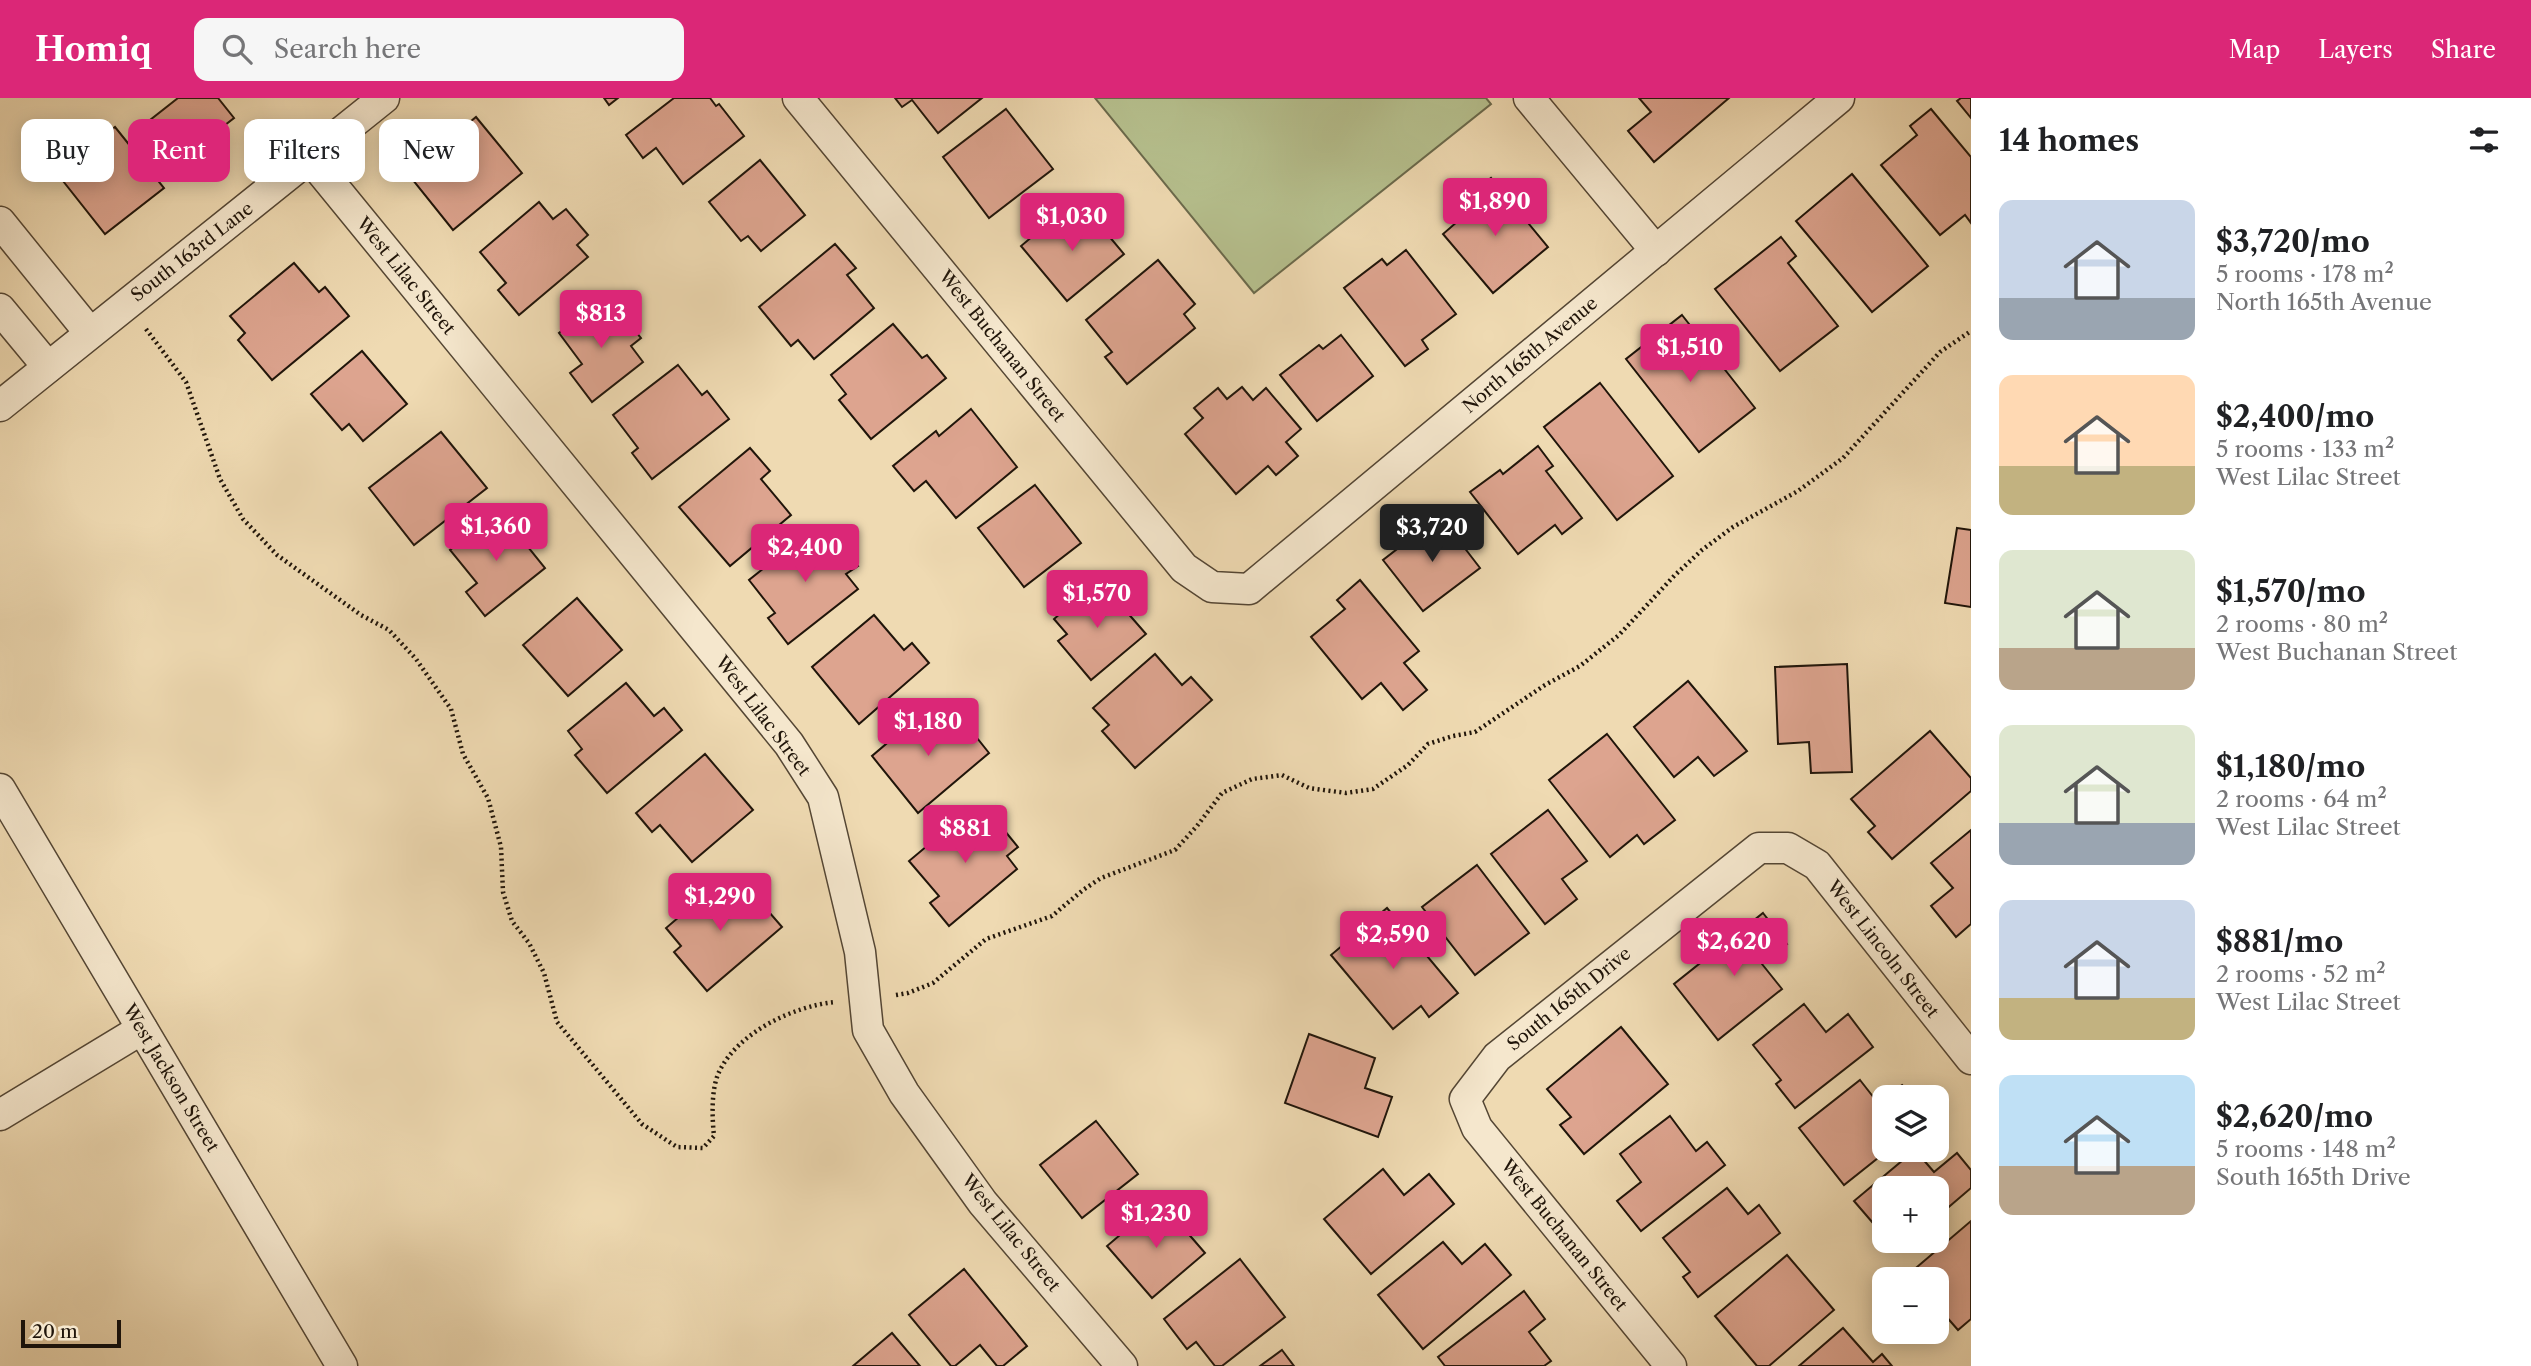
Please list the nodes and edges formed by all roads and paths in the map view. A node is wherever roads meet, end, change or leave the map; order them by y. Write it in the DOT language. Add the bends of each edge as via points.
graph roads {
  1 [pos="384,98"];
  2 [pos="798,98"];
  3 [pos="1529,98"];
  4 [pos="1839,98"];
  5 [pos="358,119"];
  6 [pos="280,182"];
  7 [pos="330,182"];
  8 [pos="0,222"];
  9 [pos="1656,251"];
  10 [pos="121,308"];
  11 [pos="0,309"];
  12 [pos="1971,331"];
  13 [pos="90,333"];
  14 [pos="48,367"];
  15 [pos="0,406"];
  16 [pos="1212,587"];
  17 [pos="0,789"];
  18 [pos="1788,848"];
  19 [pos="865,999"];
  20 [pos="142,1029"];
  21 [pos="1971,1059"];
  22 [pos="1465,1099"];
  23 [pos="0,1115"];
  24 [pos="1119,1365"];
  25 [pos="342,1366"];
  26 [pos="1671,1366"];
  1 -- 5 [label="street, South 163rd Lane"];
  2 -- 16 [label="street, West Buchanan Street" via="1184,568"];
  3 -- 9 [label="street"];
  4 -- 9 [label="street, North 165th Avenue"];
  6 -- 10 [label="street, South 163rd Lane"];
  7 -- 19 [label="street, West Lilac Street" via="789,744 823,797 860,952"];
  8 -- 13 [label="street"];
  9 -- 16 [label="street, North 165th Avenue" via="1249,590"];
  10 -- 13 [label="street, South 163rd Lane"];
  10 -- 19 [label="path" via="151,334 186,382 220,479 243,519 277,555 360,615 389,630 451,709 463,754 488,798 512,920 544,973 557,1022 642,1124 677,1147 703,1147 713,1136 711,1113 719,1072 738,1046 784,1013 821,1003"];
  11 -- 14 [label="street"];
  12 -- 19 [label="path" via="1940,352 1843,458 1798,491 1732,527 1675,575 1619,635 1580,666 1475,732 1428,744 1374,789 1346,793 1309,788 1282,775 1252,779 1222,793 1175,850 1101,878 1052,915 986,939 933,983 908,993"];
  13 -- 14 [label="street, South 163rd Lane"];
  14 -- 15 [label="street, South 163rd Lane"];
  17 -- 20 [label="street, West Jackson Street"];
  18 -- 21 [label="street, West Lincoln Street" via="1817,865"];
  18 -- 22 [label="street, South 165th Drive" via="1759,848 1497,1057"];
  19 -- 24 [label="street, West Lilac Street" via="868,1030 904,1093 983,1203"];
  20 -- 23 [label="street"];
  20 -- 25 [label="street, West Jackson Street"];
  22 -- 26 [label="street, West Buchanan Street" via="1477,1128"];
}
